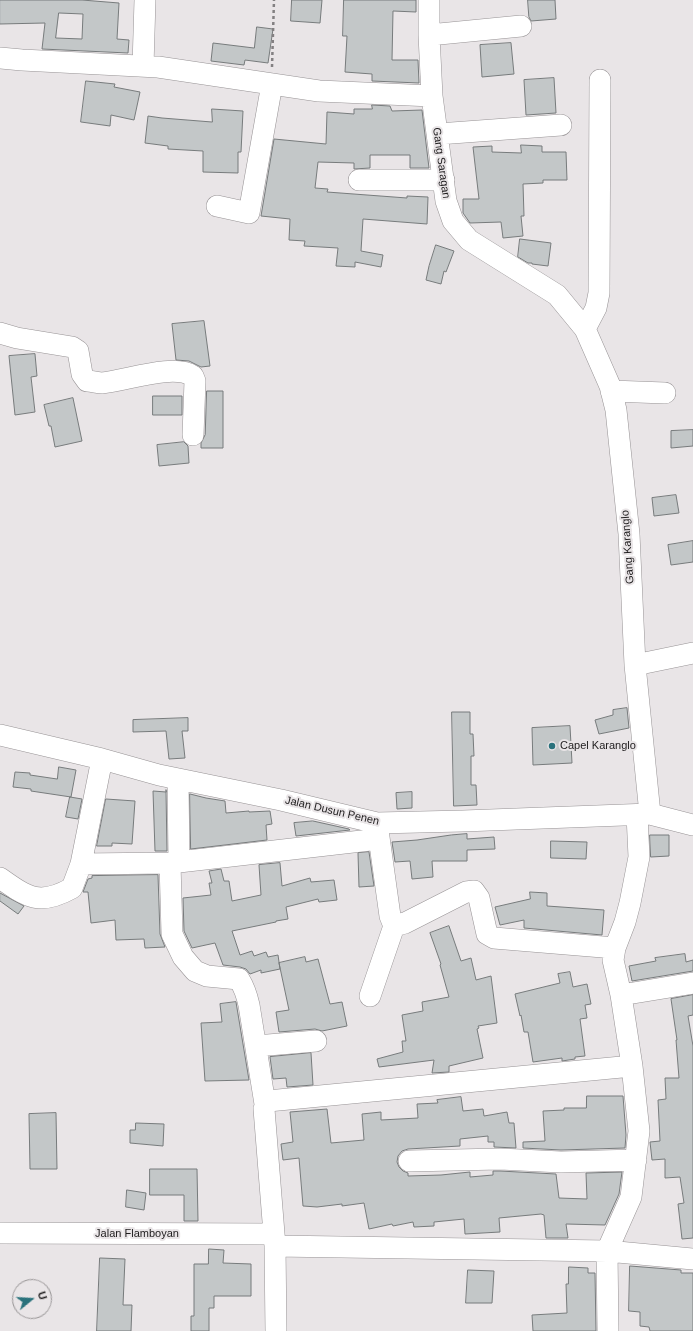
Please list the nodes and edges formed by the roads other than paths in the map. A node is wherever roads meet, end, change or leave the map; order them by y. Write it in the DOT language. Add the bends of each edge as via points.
graph roads {
  1 [pos="145,0"];
  2 [pos="429,0"];
  3 [pos="521,26"];
  4 [pos="429,35"];
  5 [pos="0,58"];
  6 [pos="143,66"];
  7 [pos="600,80"];
  8 [pos="272,84"];
  9 [pos="432,96"];
  10 [pos="561,124"];
  11 [pos="438,134"];
  12 [pos="360,180"];
  13 [pos="444,180"];
  14 [pos="217,206"];
  15 [pos="557,295"];
  16 [pos="585,328"];
  17 [pos="0,333"];
  18 [pos="611,391"];
  19 [pos="664,393"];
  20 [pos="193,435"];
  21 [pos="693,653"];
  22 [pos="635,665"];
  23 [pos="0,735"];
  24 [pos="102,759"];
  25 [pos="178,779"];
  26 [pos="644,814"];
  27 [pos="693,825"];
  28 [pos="378,831"];
  29 [pos="174,862"];
  30 [pos="81,864"];
  31 [pos="0,878"];
  32 [pos="392,922"];
  33 [pos="615,948"];
  34 [pos="693,983"];
  35 [pos="621,995"];
  36 [pos="370,996"];
  37 [pos="316,1041"];
  38 [pos="256,1046"];
  39 [pos="632,1066"];
  40 [pos="265,1104"];
  41 [pos="409,1160"];
  42 [pos="636,1160"];
  43 [pos="0,1233"];
  44 [pos="274,1240"];
  45 [pos="607,1251"];
  46 [pos="693,1259"];
  47 [pos="276,1331"];
  48 [pos="608,1331"];
  1 -- 6 [label="street"];
  2 -- 4 [label="street, Gang Saragan"];
  3 -- 4 [label="street"];
  4 -- 9 [label="street, Gang Saragan"];
  5 -- 6 [label="street"];
  6 -- 8 [label="street"];
  7 -- 16 [label="street" via="599,293 596,308"];
  8 -- 9 [label="street" via="319,92"];
  8 -- 14 [label="street" via="249,213"];
  9 -- 11 [label="street, Gang Saragan"];
  10 -- 11 [label="street"];
  11 -- 13 [label="street, Gang Saragan"];
  12 -- 13 [label="street"];
  13 -- 15 [label="street, Gang Saragan" via="446,201 453,221 469,240"];
  15 -- 16 [label="street, Gang Karanglo"];
  16 -- 18 [label="street, Gang Karanglo"];
  17 -- 20 [label="street" via="72,347 78,351 82,374 87,381 102,383 173,371 188,373 195,381"];
  18 -- 19 [label="street"];
  18 -- 22 [label="street, Gang Karanglo" via="616,410 629,534"];
  21 -- 22 [label="street"];
  22 -- 26 [label="street, Gang Karanglo"];
  23 -- 24 [label="street, Jalan Dusun Penen"];
  24 -- 25 [label="street, Jalan Dusun Penen"];
  24 -- 30 [label="street"];
  25 -- 28 [label="street, Jalan Dusun Penen" via="281,800"];
  25 -- 29 [label="street"];
  26 -- 27 [label="street, Jalan Dusun Penen"];
  26 -- 28 [label="street, Jalan Dusun Penen" via="463,822"];
  26 -- 33 [label="street, Gang Karanglo" via="628,912"];
  28 -- 29 [label="street"];
  28 -- 32 [label="street"];
  29 -- 30 [label="street"];
  29 -- 38 [label="street" via="172,934 183,957 195,971 207,976 239,979 249,1005"];
  30 -- 31 [label="street" via="72,888 50,897 30,897"];
  32 -- 33 [label="street" via="406,923 466,892 474,891 479,898 487,934 494,938"];
  32 -- 36 [label="street"];
  33 -- 35 [label="street" via="613,960"];
  34 -- 35 [label="street"];
  35 -- 39 [label="street"];
  37 -- 38 [label="street"];
  38 -- 40 [label="street"];
  39 -- 40 [label="street" via="271,1100"];
  39 -- 42 [label="street" via="639,1131"];
  40 -- 44 [label="street"];
  41 -- 42 [label="street"];
  42 -- 45 [label="street" via="631,1197"];
  43 -- 44 [label="street, Jalan Flamboyan"];
  44 -- 45 [label="street, Jalan Flamboyan"];
  44 -- 47 [label="street"];
  45 -- 46 [label="street, Jalan Flamboyan"];
  45 -- 48 [label="street"];
}
